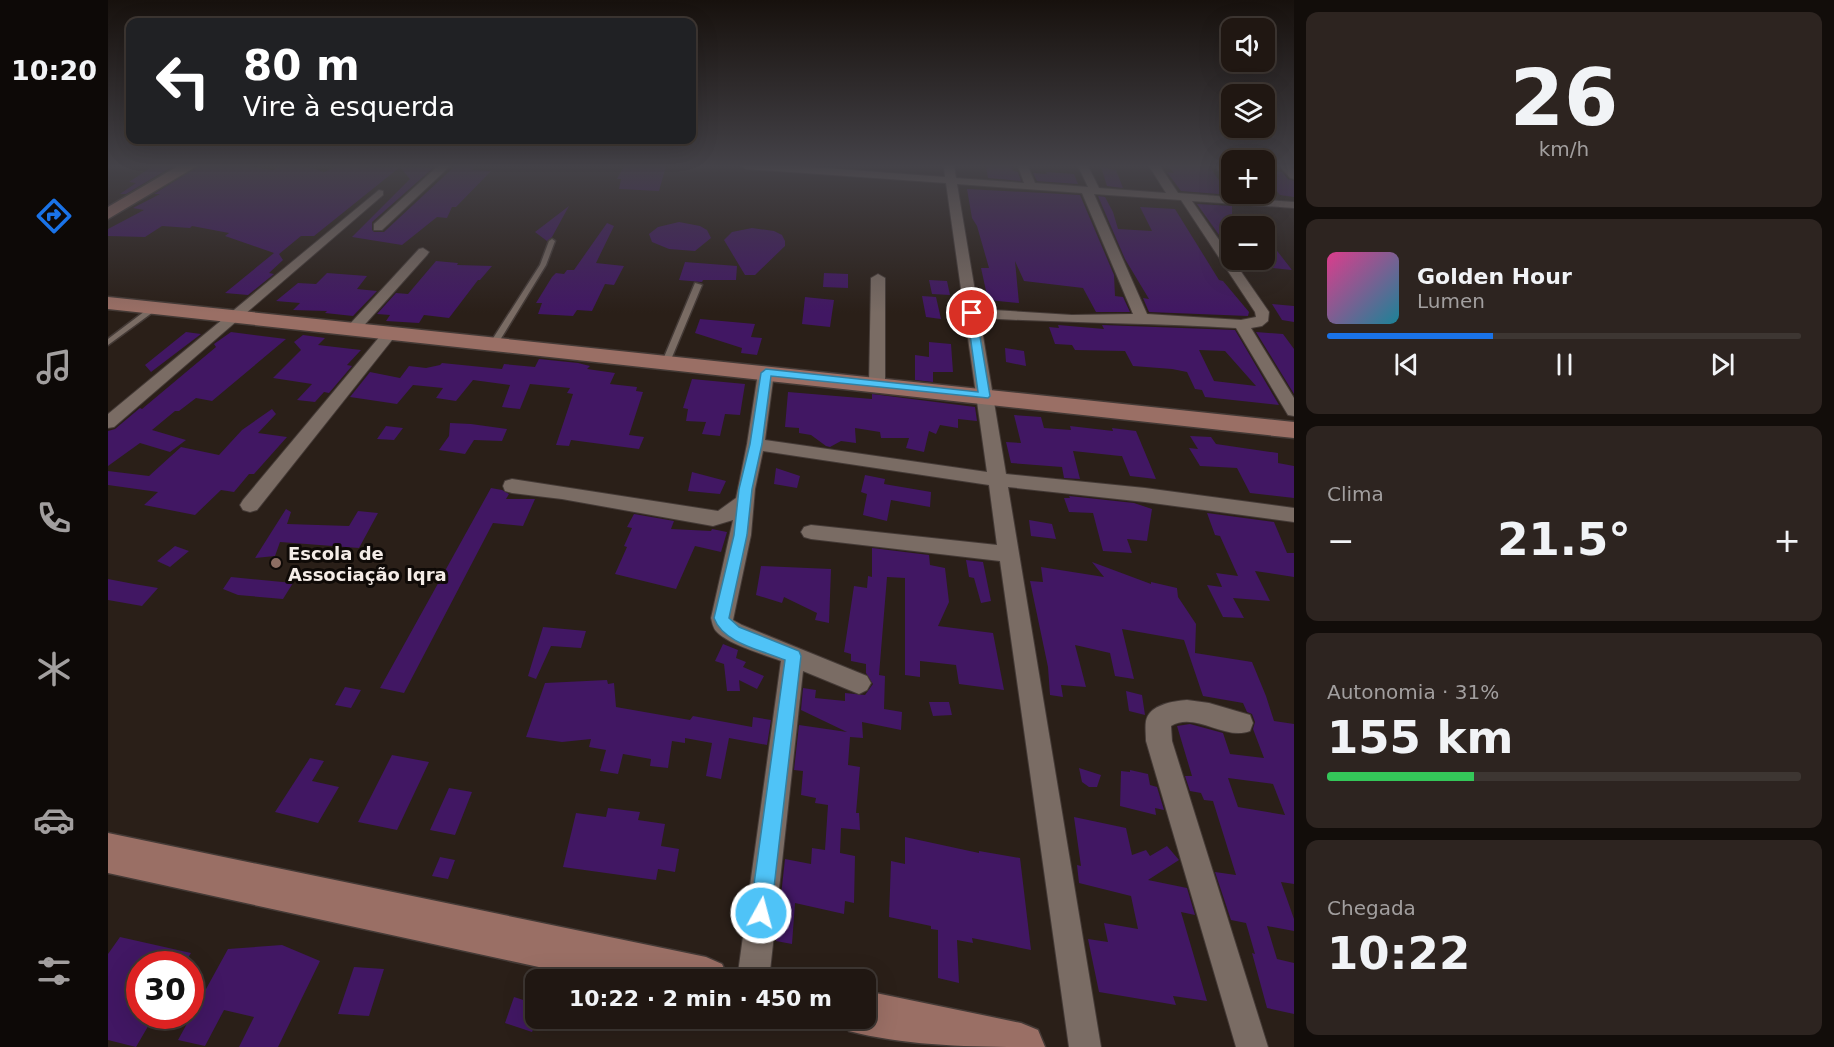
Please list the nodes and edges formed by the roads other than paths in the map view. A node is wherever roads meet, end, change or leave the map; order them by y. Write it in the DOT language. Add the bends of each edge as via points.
graph roads {
  1 [pos="354,215"];
  2 [pos="391,215"];
  3 [pos="956,215"];
  4 [pos="1101,215"];
  5 [pos="1193,215"];
  6 [pos="378,227"];
  7 [pos="552,241"];
  8 [pos="423,252"];
  9 [pos="878,278"];
  10 [pos="698,285"];
  11 [pos="108,303"];
  12 [pos="156,307"];
  13 [pos="972,313"];
  14 [pos="234,316"];
  15 [pos="1142,318"];
  16 [pos="1241,324"];
  17 [pos="354,328"];
  18 [pos="391,332"];
  19 [pos="108,343"];
  20 [pos="494,343"];
  21 [pos="666,362"];
  22 [pos="766,373"];
  23 [pos="877,384"];
  24 [pos="984,396"];
  25 [pos="1294,411"];
  26 [pos="108,423"];
  27 [pos="1294,430"];
  28 [pos="756,444"];
  29 [pos="998,480"];
  30 [pos="512,486"];
  31 [pos="744,502"];
  32 [pos="250,505"];
  33 [pos="1294,515"];
  34 [pos="811,532"];
  35 [pos="1009,555"];
  36 [pos="793,656"];
  37 [pos="859,683"];
  38 [pos="1241,723"];
  39 [pos="108,853"];
  40 [pos="654,969"];
  41 [pos="754,969"];
  42 [pos="876,1016"];
  43 [pos="1021,1047"];
  44 [pos="1085,1047"];
  45 [pos="1252,1047"];
  1 -- 14 [label="street"];
  2 -- 6 [label="street"];
  3 -- 13 [label="street"];
  4 -- 15 [label="street"];
  5 -- 16 [label="street" via="1262,312 1263,318 1257,322"];
  7 -- 20 [label="lane" via="543,265"];
  8 -- 17 [label="street"];
  9 -- 23 [label="street"];
  10 -- 21 [label="lane"];
  11 -- 12 [label="street"];
  12 -- 14 [label="street"];
  12 -- 19 [label="lane"];
  13 -- 15 [label="street" via="1072,319"];
  13 -- 24 [label="street"];
  14 -- 17 [label="street"];
  14 -- 26 [label="street"];
  15 -- 16 [label="street"];
  16 -- 25 [label="street"];
  17 -- 18 [label="street"];
  18 -- 20 [label="street"];
  18 -- 32 [label="street"];
  20 -- 21 [label="street"];
  21 -- 22 [label="street"];
  22 -- 23 [label="street"];
  22 -- 28 [label="street"];
  23 -- 24 [label="street"];
  24 -- 27 [label="street"];
  24 -- 29 [label="street"];
  28 -- 29 [label="street"];
  28 -- 31 [label="street"];
  29 -- 33 [label="street"];
  29 -- 35 [label="street"];
  30 -- 31 [label="street" via="713,519 723,517"];
  31 -- 36 [label="street" via="741,535 722,618 724,625"];
  34 -- 35 [label="street"];
  35 -- 44 [label="street"];
  36 -- 37 [label="street"];
  36 -- 41 [label="street"];
  38 -- 45 [label="street" via="1183,711 1166,714 1158,721 1159,741"];
  39 -- 40 [label="street"];
  42 -- 43 [label="street"];
}
